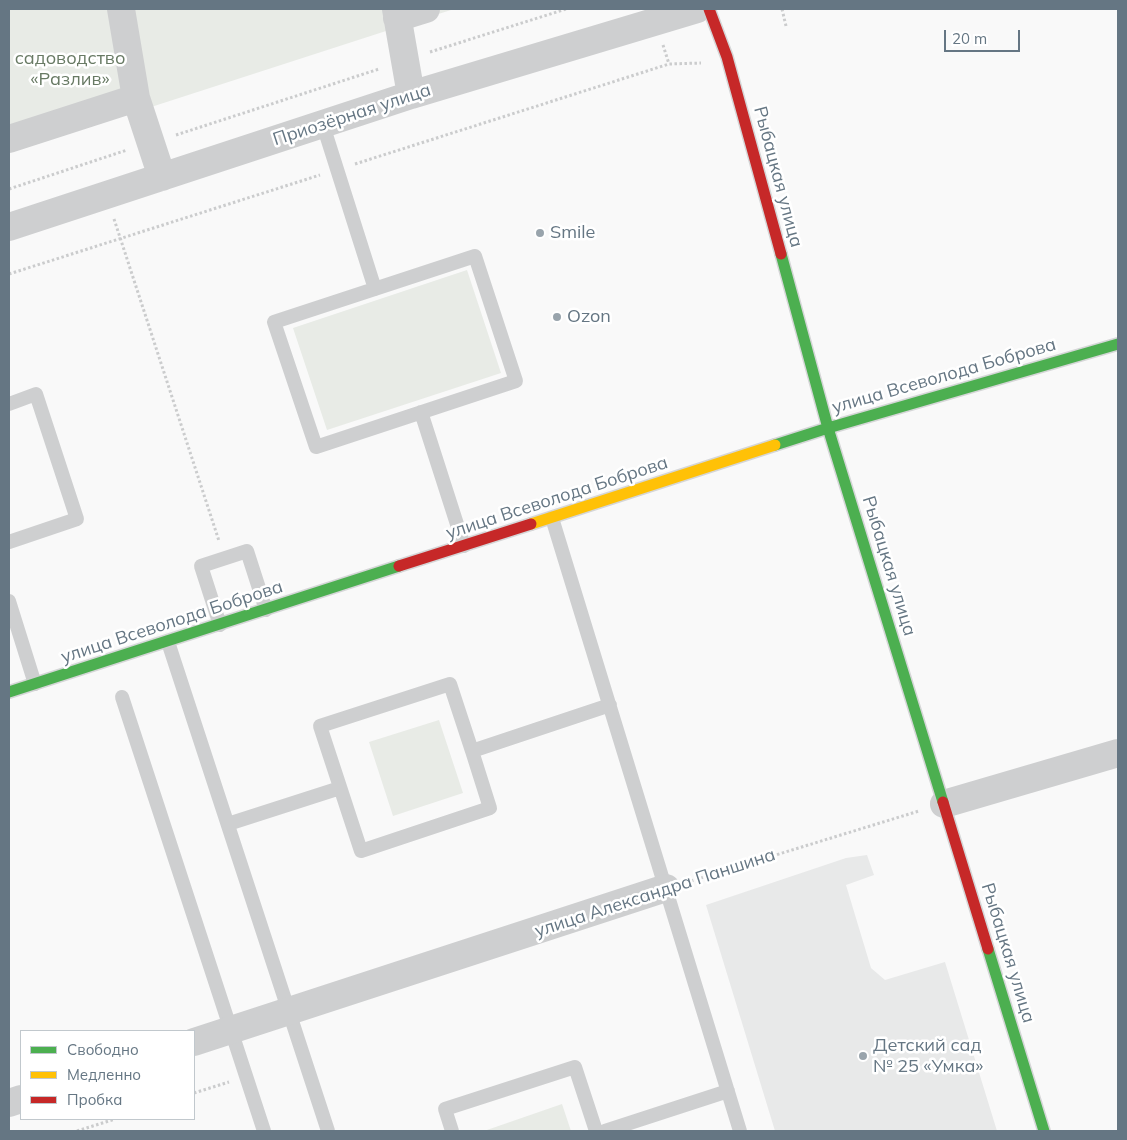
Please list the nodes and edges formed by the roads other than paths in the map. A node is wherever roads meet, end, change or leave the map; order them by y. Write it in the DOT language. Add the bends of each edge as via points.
graph roads {
  1 [pos="121,9"];
  2 [pos="426,9"];
  3 [pos="697,9"];
  4 [pos="709,9"];
  5 [pos="396,14"];
  6 [pos="411,96"];
  7 [pos="136,98"];
  8 [pos="323,125"];
  9 [pos="9,139"];
  10 [pos="162,177"];
  11 [pos="9,227"];
  12 [pos="375,289"];
  13 [pos="1118,344"];
  14 [pos="9,404"];
  15 [pos="421,412"];
  16 [pos="828,428"];
  17 [pos="552,518"];
  18 [pos="9,542"];
  19 [pos="464,546"];
  20 [pos="9,601"];
  21 [pos="266,610"];
  22 [pos="220,625"];
  23 [pos="168,642"];
  24 [pos="35,684"];
  25 [pos="9,692"];
  26 [pos="122,698"];
  27 [pos="610,706"];
  28 [pos="472,751"];
  29 [pos="1118,753"];
  30 [pos="340,788"];
  31 [pos="944,804"];
  32 [pos="228,824"];
  33 [pos="666,888"];
  34 [pos="289,1012"];
  35 [pos="230,1030"];
  36 [pos="195,1042"];
  37 [pos="728,1091"];
  38 [pos="264,1131"];
  39 [pos="328,1131"];
  40 [pos="452,1131"];
  41 [pos="596,1131"];
  42 [pos="605,1131"];
  43 [pos="740,1131"];
  44 [pos="1044,1131"];
  1 -- 7 [label="street"];
  2 -- 5 [label="street"];
  3 -- 6 [label="street, Приозёрная улица"];
  4 -- 16 [label="street, Рыбацкая улица" via="727,57"];
  5 -- 6 [label="street"];
  6 -- 8 [label="street, Приозёрная улица"];
  7 -- 9 [label="street"];
  7 -- 10 [label="street"];
  8 -- 10 [label="street, Приозёрная улица"];
  8 -- 12 [label="lane"];
  10 -- 11 [label="street, Приозёрная улица"];
  12 -- 15 [label="lane" via="475,256 516,381"];
  12 -- 15 [label="lane" via="274,322 316,447"];
  13 -- 16 [label="street, улица Всеволода Боброва"];
  14 -- 18 [label="lane" via="36,394 77,519"];
  15 -- 19 [label="lane"];
  16 -- 17 [label="street, улица Всеволода Боброва"];
  16 -- 31 [label="street, Рыбацкая улица"];
  17 -- 19 [label="street, улица Всеволода Боброва"];
  17 -- 27 [label="lane"];
  19 -- 21 [label="street, улица Всеволода Боброва"];
  20 -- 24 [label="lane"];
  21 -- 22 [label="street, улица Всеволода Боброва"];
  21 -- 22 [label="lane" via="246,551 201,566"];
  22 -- 23 [label="street, улица Всеволода Боброва"];
  23 -- 24 [label="street, улица Всеволода Боброва"];
  23 -- 32 [label="lane"];
  24 -- 25 [label="street, улица Всеволода Боброва"];
  26 -- 35 [label="lane"];
  27 -- 28 [label="lane"];
  27 -- 33 [label="lane"];
  28 -- 30 [label="lane" via="490,808 361,851"];
  28 -- 30 [label="lane" via="450,684 320,726"];
  29 -- 31 [label="street"];
  30 -- 32 [label="lane"];
  31 -- 44 [label="street, Рыбацкая улица"];
  32 -- 34 [label="lane"];
  33 -- 34 [label="street, улица Александра Паншина"];
  33 -- 37 [label="lane"];
  34 -- 35 [label="street, улица Александра Паншина"];
  34 -- 39 [label="lane"];
  35 -- 36 [label="street, улица Александра Паншина"];
  35 -- 38 [label="lane"];
  37 -- 42 [label="lane"];
  37 -- 43 [label="lane"];
  40 -- 41 [label="lane" via="445,1109 575,1067"];
}
